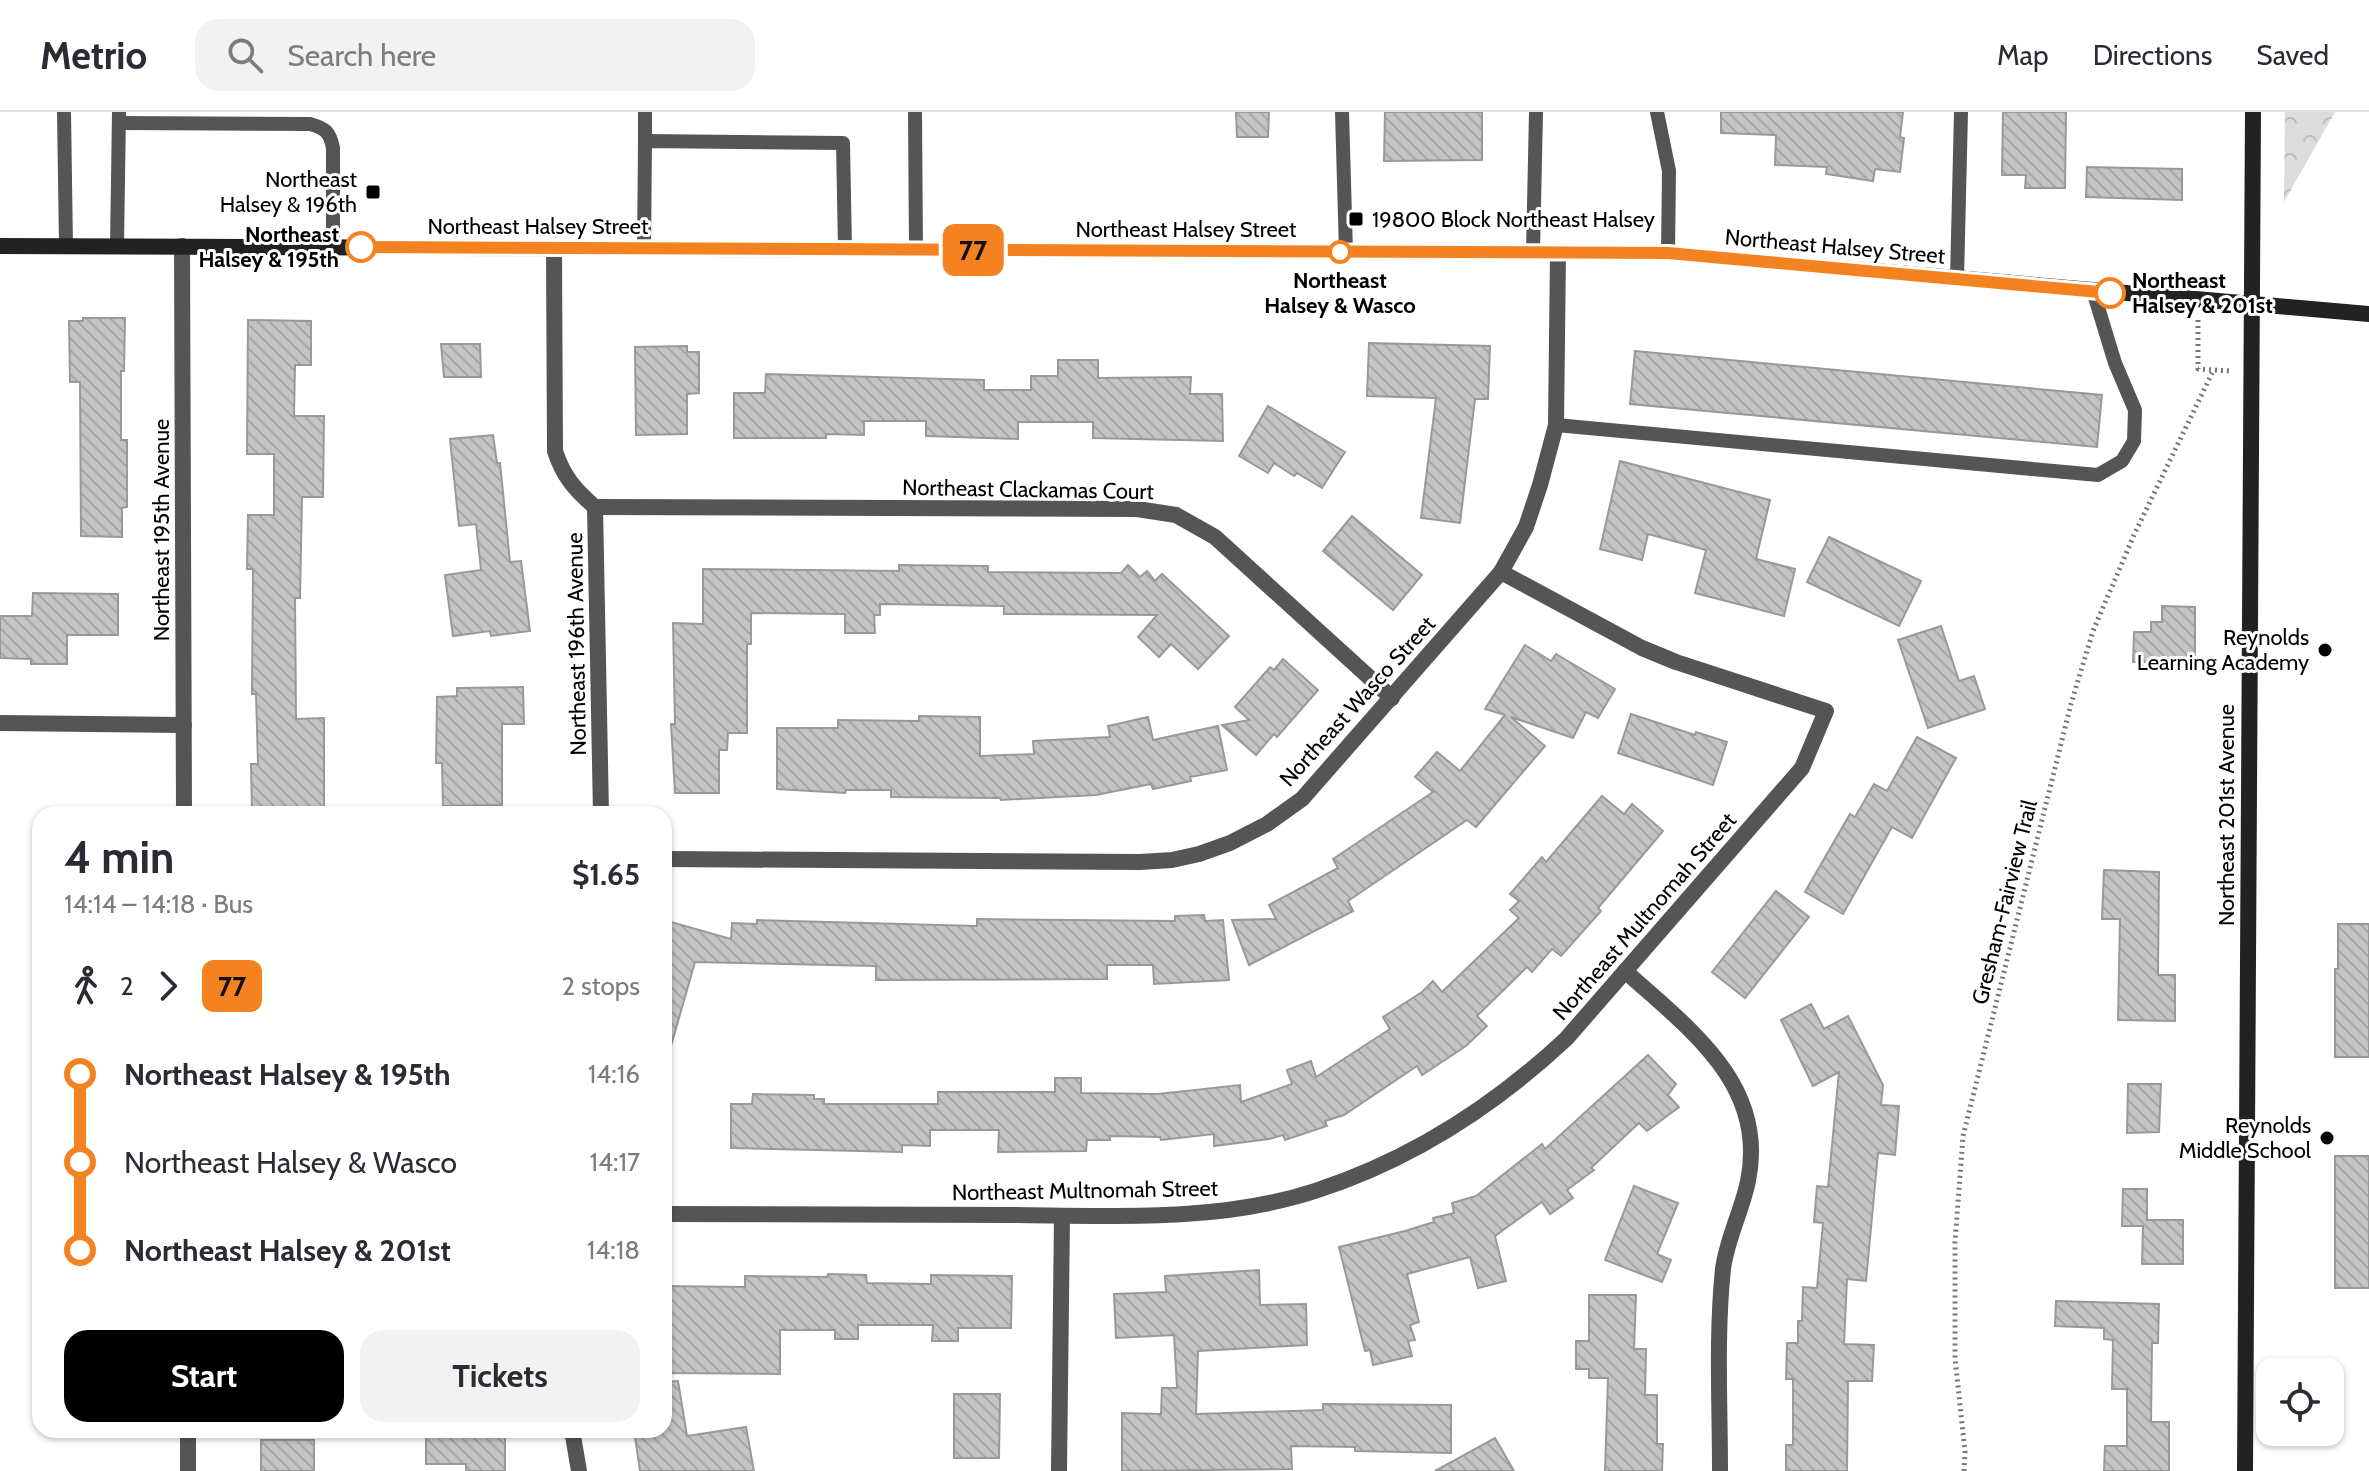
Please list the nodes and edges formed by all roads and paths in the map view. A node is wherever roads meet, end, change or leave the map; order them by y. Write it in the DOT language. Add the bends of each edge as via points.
graph roads {
  1 [pos="64,112"];
  2 [pos="645,112"];
  3 [pos="915,112"];
  4 [pos="1342,112"];
  5 [pos="1536,112"];
  6 [pos="1657,112"];
  7 [pos="1961,112"];
  8 [pos="2253,112"];
  9 [pos="119,117"];
  10 [pos="645,141"];
  11 [pos="0,246"];
  12 [pos="66,246"];
  13 [pos="117,246"];
  14 [pos="182,246"];
  15 [pos="333,247"];
  16 [pos="554,249"];
  17 [pos="644,249"];
  18 [pos="845,250"];
  19 [pos="916,250"];
  20 [pos="1346,252"];
  21 [pos="1533,252"];
  22 [pos="1558,252"];
  23 [pos="1668,253"];
  24 [pos="1957,279"];
  25 [pos="2093,291"];
  26 [pos="2197,300"];
  27 [pos="2252,305"];
  28 [pos="2369,314"];
  29 [pos="2214,369"];
  30 [pos="2252,373"];
  31 [pos="1556,425"];
  32 [pos="595,507"];
  33 [pos="1501,572"];
  34 [pos="1392,698"];
  35 [pos="0,723"];
  36 [pos="184,725"];
  37 [pos="184,806"];
  38 [pos="601,806"];
  39 [pos="672,859"];
  40 [pos="1625,971"];
  41 [pos="672,1214"];
  42 [pos="1062,1216"];
  43 [pos="188,1438"];
  44 [pos="573,1438"];
  45 [pos="188,1471"];
  46 [pos="579,1471"];
  47 [pos="1059,1471"];
  48 [pos="1720,1471"];
  49 [pos="1964,1471"];
  50 [pos="2245,1471"];
  1 -- 12 [label="lane"];
  2 -- 10 [label="lane"];
  3 -- 19 [label="lane"];
  4 -- 20 [label="lane"];
  5 -- 21 [label="lane"];
  6 -- 23 [label="lane" via="1669,171"];
  7 -- 24 [label="lane"];
  8 -- 27 [label="street, Northeast 201st Avenue"];
  9 -- 13 [label="lane"];
  9 -- 15 [label="lane" via="322,127 333,148"];
  10 -- 17 [label="lane"];
  10 -- 18 [label="lane" via="843,143"];
  11 -- 12 [label="street, Northeast Halsey Street"];
  12 -- 13 [label="street, Northeast Halsey Street"];
  13 -- 14 [label="street, Northeast Halsey Street"];
  14 -- 15 [label="street, Northeast Halsey Street"];
  14 -- 36 [label="street, Northeast 195th Avenue"];
  15 -- 16 [label="street, Northeast Halsey Street"];
  16 -- 17 [label="street, Northeast Halsey Street"];
  16 -- 32 [label="street, Northeast 196th Avenue" via="555,451 562,472"];
  17 -- 18 [label="street, Northeast Halsey Street"];
  18 -- 19 [label="street, Northeast Halsey Street"];
  19 -- 20 [label="street, Northeast Halsey Street"];
  20 -- 21 [label="street, Northeast Halsey Street"];
  21 -- 22 [label="street, Northeast Halsey Street"];
  22 -- 23 [label="street, Northeast Halsey Street"];
  22 -- 31 [label="street, Northeast Wasco Street"];
  23 -- 24 [label="street, Northeast Halsey Street"];
  24 -- 25 [label="street, Northeast Halsey Street"];
  25 -- 26 [label="street, Northeast Halsey Street"];
  25 -- 31 [label="lane" via="2135,410 2134,441 2122,461 2098,475"];
  26 -- 27 [label="street, Northeast Halsey Street"];
  26 -- 29 [label="path" via="2198,369"];
  27 -- 28 [label="street, Northeast Halsey Street"];
  27 -- 30 [label="street, Northeast 201st Avenue"];
  29 -- 30 [label="path"];
  29 -- 49 [label="path, Gresham-Fairview Trail" via="2093,631 1963,1136 1955,1343"];
  30 -- 50 [label="street, Northeast 201st Avenue"];
  31 -- 33 [label="street, Northeast Wasco Street" via="1526,527"];
  32 -- 34 [label="street, Northeast Clackamas Court" via="1137,509 1176,515 1215,537"];
  32 -- 38 [label="street, Northeast 196th Avenue"];
  33 -- 34 [label="street, Northeast Wasco Street"];
  33 -- 40 [label="street, Northeast Multnomah Street" via="1642,648 1826,711 1802,768"];
  34 -- 39 [label="street, Northeast Wasco Street" via="1302,799 1267,824 1199,854 1140,862"];
  35 -- 36 [label="street"];
  36 -- 37 [label="street, Northeast 195th Avenue"];
  40 -- 42 [label="street, Northeast Multnomah Street" via="1528,1074 1428,1143 1373,1169 1314,1192 1261,1204 1173,1214"];
  40 -- 48 [label="street" via="1720,1061 1748,1124 1748,1181 1723,1266"];
  41 -- 42 [label="street, Northeast Multnomah Street"];
  42 -- 47 [label="street"];
  43 -- 45 [label="street"];
  44 -- 46 [label="street"];
}
